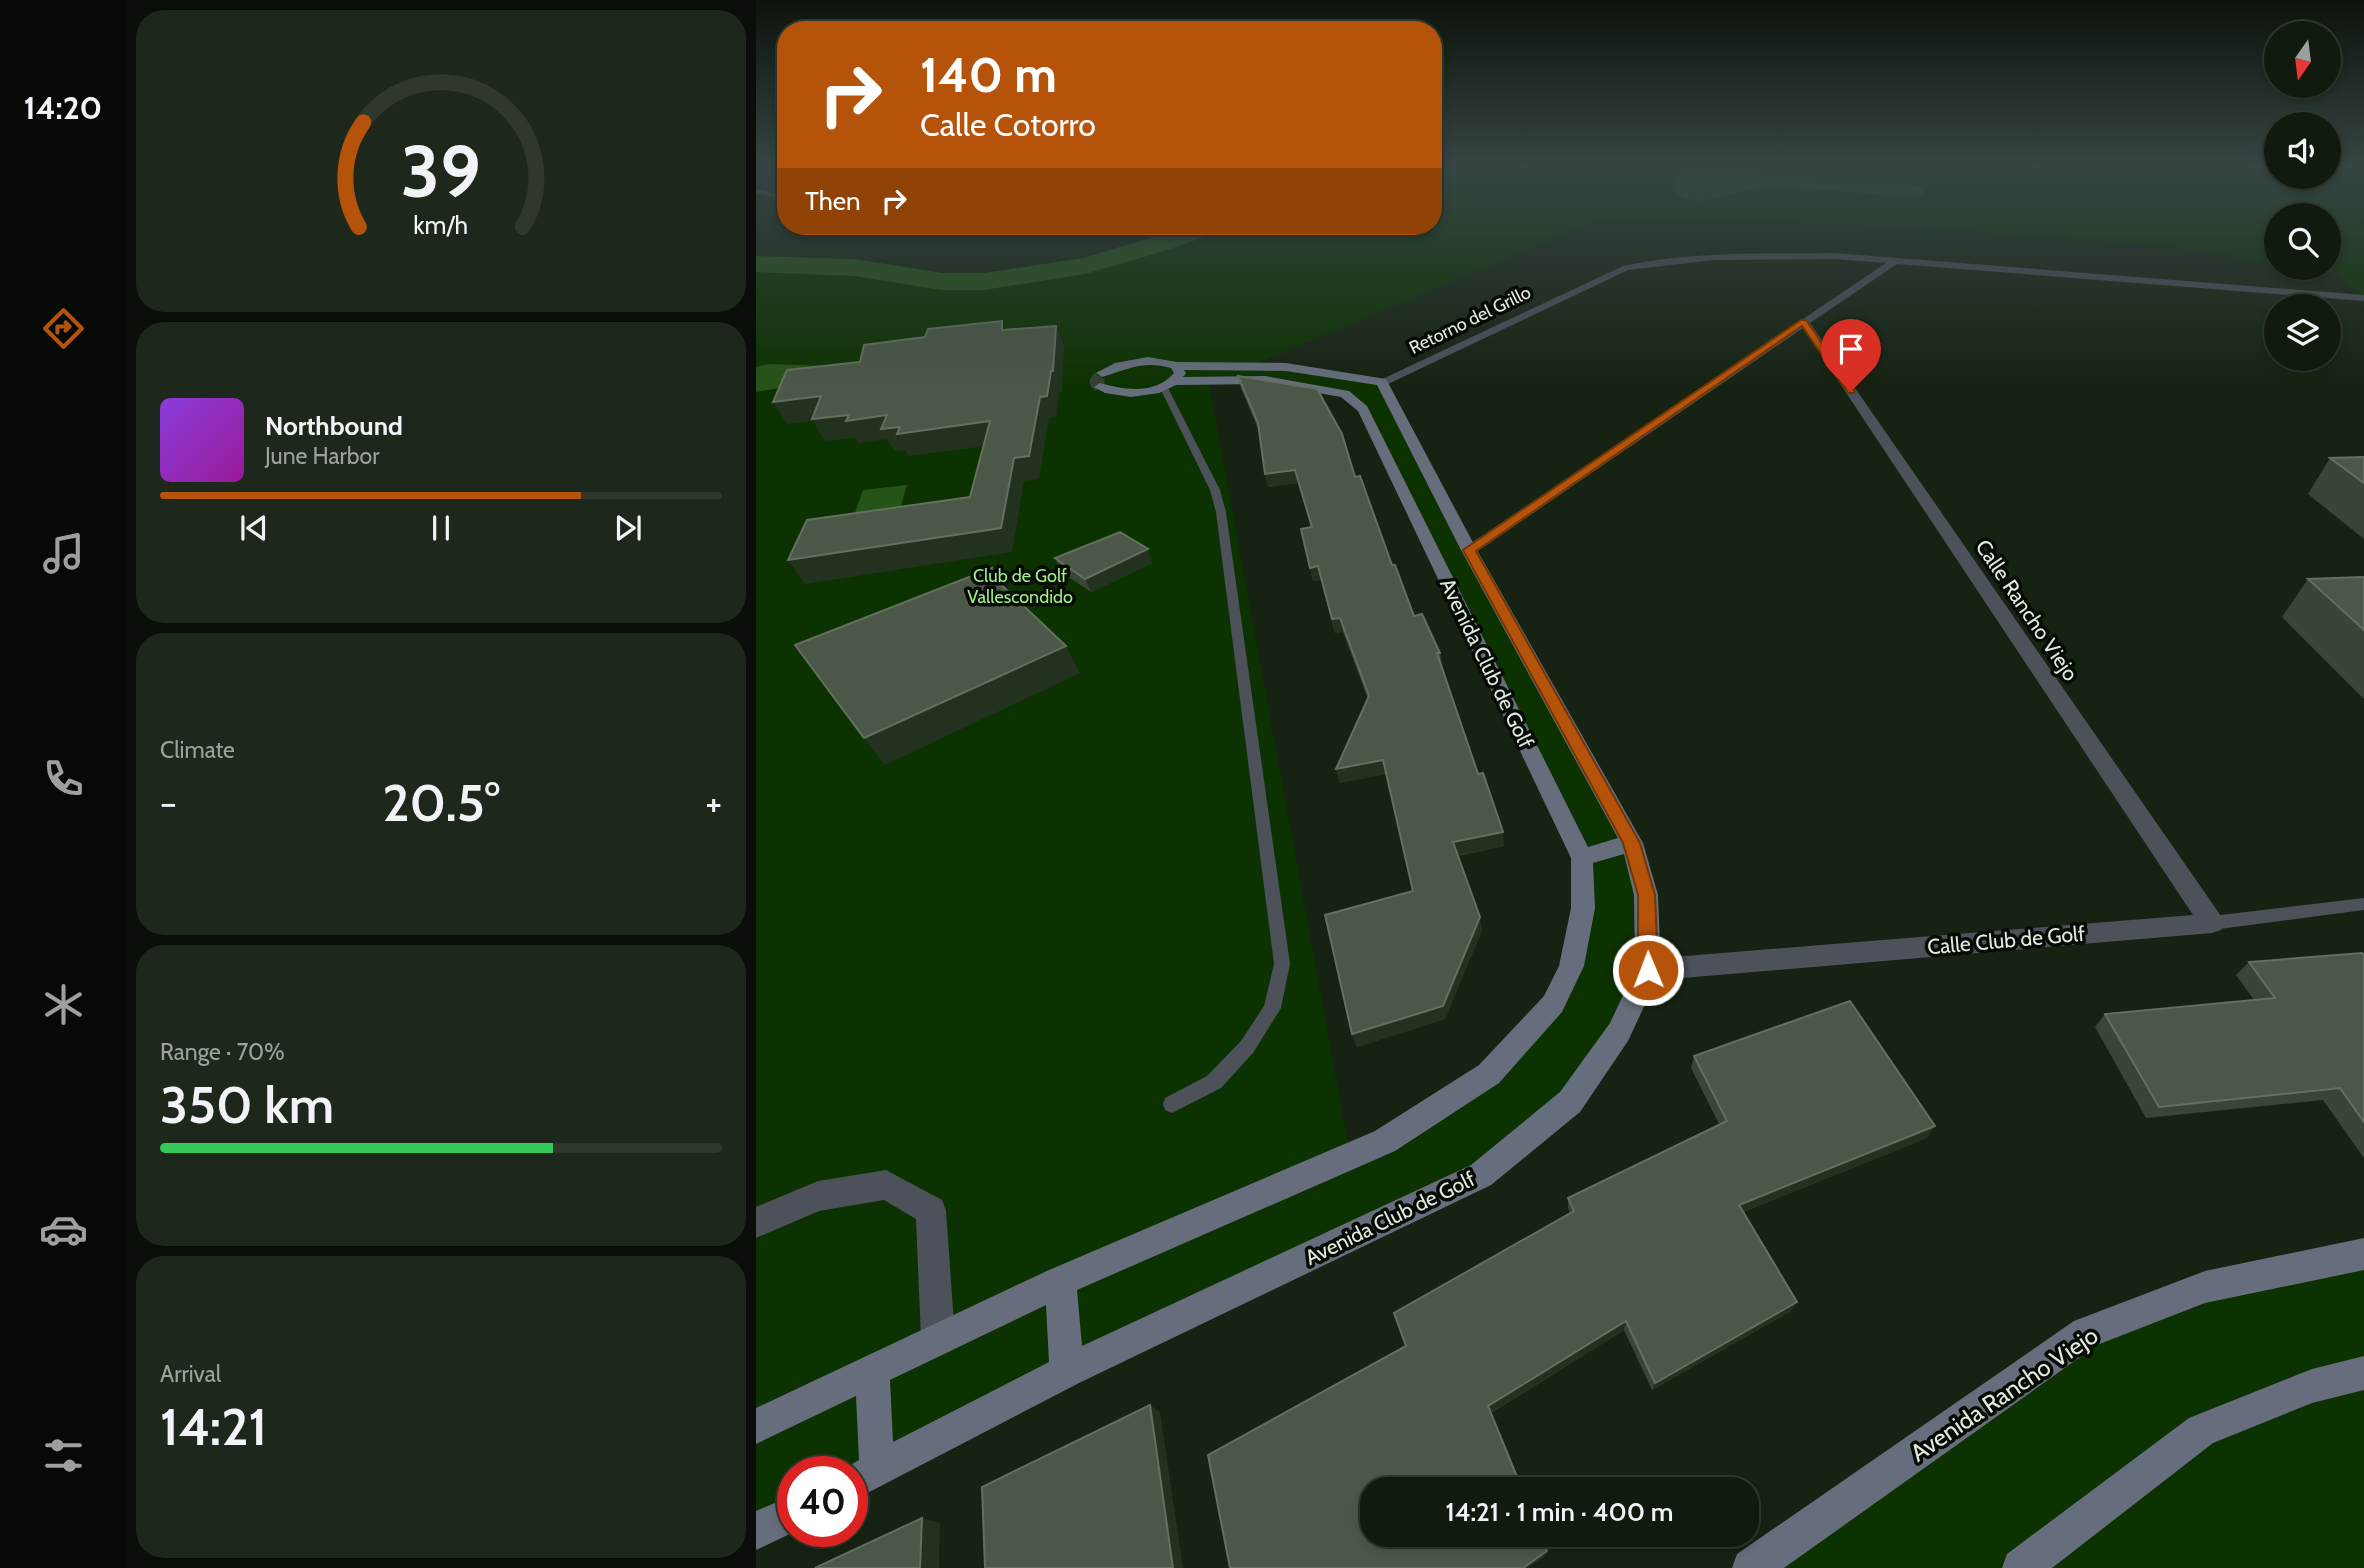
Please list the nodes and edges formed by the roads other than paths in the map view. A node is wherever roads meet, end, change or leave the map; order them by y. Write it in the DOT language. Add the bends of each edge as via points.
graph roads {
  1 [pos="1898,259"];
  2 [pos="2364,298"];
  3 [pos="1804,322"];
  4 [pos="1102,373"];
  5 [pos="1170,378"];
  6 [pos="1100,387"];
  7 [pos="1363,390"];
  8 [pos="1469,550"];
  9 [pos="1632,843"];
  10 [pos="1583,858"];
  11 [pos="2364,904"];
  12 [pos="2212,923"];
  13 [pos="1648,970"];
  14 [pos="1172,1104"];
  15 [pos="756,1223"];
  16 [pos="2364,1254"];
  17 [pos="1060,1281"];
  18 [pos="938,1338"];
  19 [pos="872,1370"];
  20 [pos="1067,1371"];
  21 [pos="2364,1373"];
  22 [pos="756,1426"];
  23 [pos="866,1456"];
  24 [pos="868,1474"];
  25 [pos="777,1521"];
  26 [pos="756,1531"];
  27 [pos="1751,1568"];
  28 [pos="2021,1568"];
  1 -- 2 [label="street, Retorno del Grillo"];
  1 -- 3 [label="street"];
  1 -- 7 [label="street, Retorno del Grillo" via="1714,257 1626,268"];
  3 -- 8 [label="street"];
  3 -- 12 [label="street, Calle Rancho Viejo"];
  4 -- 5 [label="street" via="1142,361"];
  5 -- 6 [label="street" via="1120,393"];
  5 -- 7 [label="street" via="1286,367"];
  5 -- 14 [label="lane" via="1221,512 1282,964 1272,1007 1247,1047 1214,1082"];
  7 -- 8 [label="street, Avenida Club de Golf"];
  7 -- 10 [label="street, Avenida Club de Golf" via="1363,409"];
  8 -- 9 [label="street, Avenida Club de Golf"];
  9 -- 10 [label="street"];
  9 -- 13 [label="street, Avenida Club de Golf" via="1646,895"];
  10 -- 17 [label="street, Avenida Club de Golf" via="1583,908 1571,965 1553,1004 1489,1074 1385,1141"];
  11 -- 12 [label="lane, Calle Club de Golf"];
  12 -- 13 [label="street, Calle Club de Golf"];
  13 -- 20 [label="street, Avenida Club de Golf" via="1619,1032 1570,1102 1481,1175"];
  15 -- 18 [label="street" via="818,1196 886,1185 931,1211"];
  16 -- 27 [label="street, Avenida Rancho Viejo" via="2204,1287 2086,1333"];
  17 -- 18 [label="street, Avenida Club de Golf"];
  17 -- 20 [label="street"];
  18 -- 19 [label="street, Avenida Club de Golf"];
  19 -- 22 [label="street, Avenida Club de Golf"];
  19 -- 23 [label="street"];
  20 -- 24 [label="street, Avenida Club de Golf"];
  21 -- 28 [label="street" via="2312,1386 2202,1430"];
  25 -- 26 [label="street"];
}
